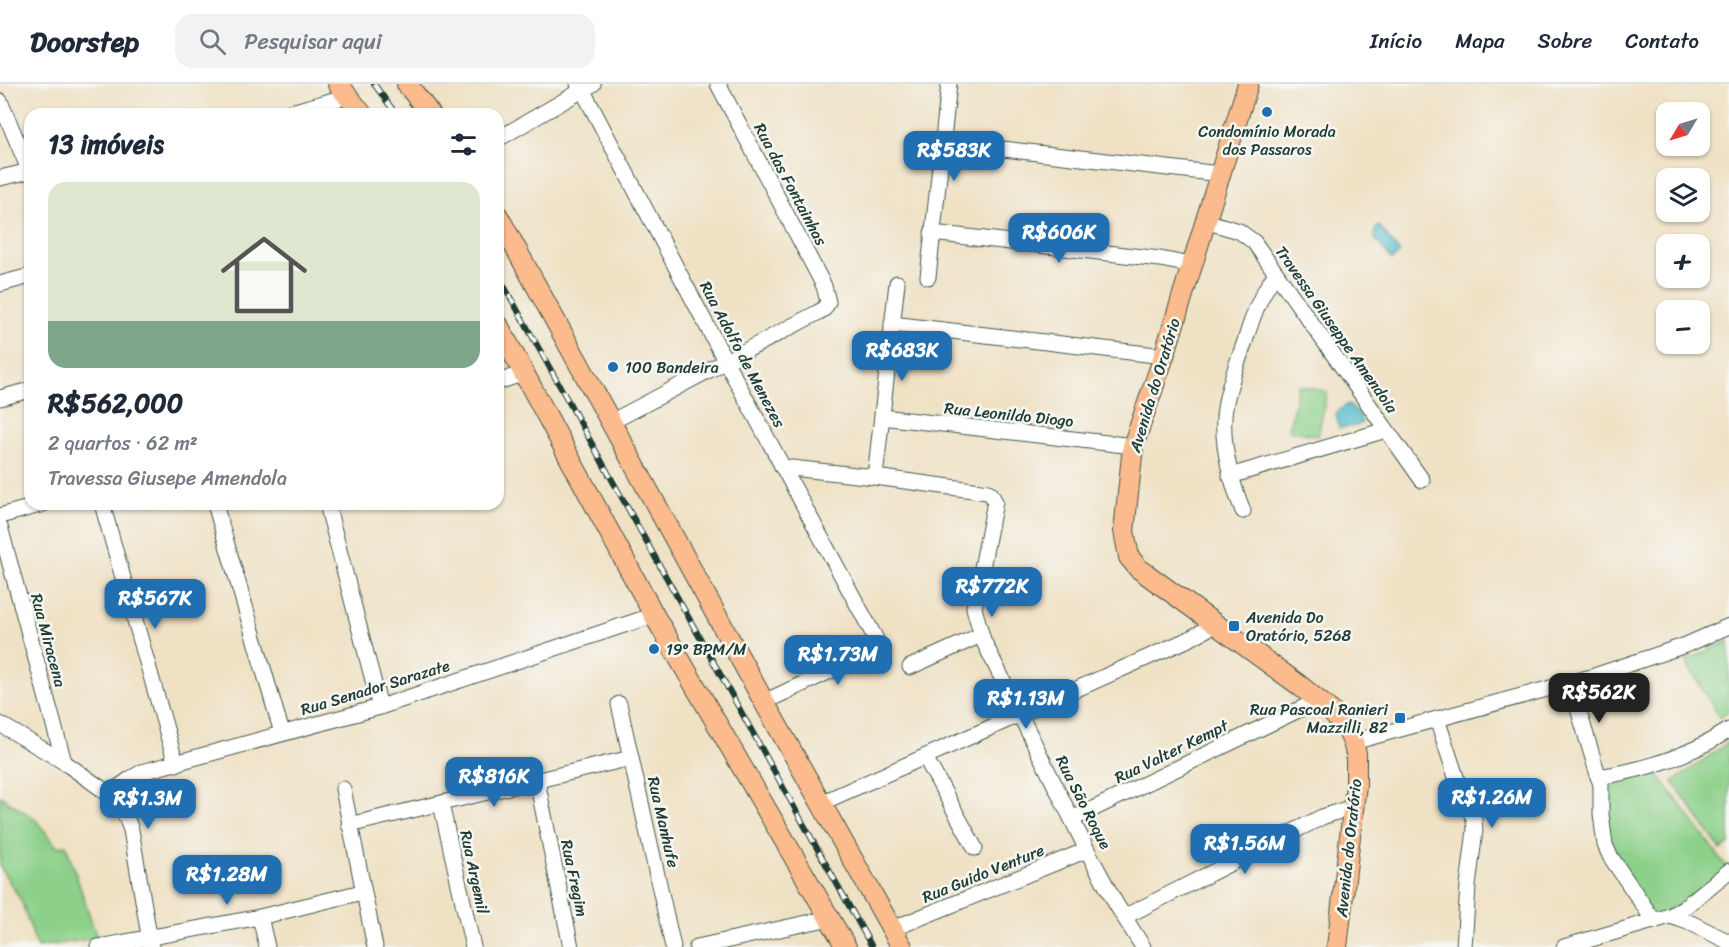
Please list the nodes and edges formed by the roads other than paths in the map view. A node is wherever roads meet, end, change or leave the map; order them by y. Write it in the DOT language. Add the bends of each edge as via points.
graph roads {
  1 [pos="407,84"];
  2 [pos="718,84"];
  3 [pos="949,84"];
  4 [pos="1248,84"];
  5 [pos="584,86"];
  6 [pos="343,90"];
  7 [pos="0,101"];
  8 [pos="299,108"];
  9 [pos="357,108"];
  10 [pos="425,108"];
  11 [pos="504,135"];
  12 [pos="942,142"];
  13 [pos="24,157"];
  14 [pos="24,172"];
  15 [pos="1221,174"];
  16 [pos="0,178"];
  17 [pos="1205,221"];
  18 [pos="504,227"];
  19 [pos="932,233"];
  20 [pos="1191,265"];
  21 [pos="1276,273"];
  22 [pos="928,277"];
  23 [pos="24,278"];
  24 [pos="897,283"];
  25 [pos="0,284"];
  26 [pos="892,324"];
  27 [pos="504,336"];
  28 [pos="1164,356"];
  29 [pos="726,362"];
  30 [pos="524,373"];
  31 [pos="504,380"];
  32 [pos="24,392"];
  33 [pos="0,398"];
  34 [pos="882,417"];
  35 [pos="611,422"];
  36 [pos="1386,430"];
  37 [pos="1133,446"];
  38 [pos="782,467"];
  39 [pos="1230,476"];
  40 [pos="875,477"];
  41 [pos="1422,480"];
  42 [pos="24,509"];
  43 [pos="104,510"];
  44 [pos="217,510"];
  45 [pos="329,510"];
  46 [pos="1243,512"];
  47 [pos="0,516"];
  48 [pos="0,527"];
  49 [pos="654,615"];
  50 [pos="1216,624"];
  51 [pos="1729,626"];
  52 [pos="981,635"];
  53 [pos="910,667"];
  54 [pos="1570,682"];
  55 [pos="1319,700"];
  56 [pos="764,702"];
  57 [pos="619,704"];
  58 [pos="380,707"];
  59 [pos="1019,715"];
  60 [pos="1437,719"];
  61 [pos="0,724"];
  62 [pos="1729,730"];
  63 [pos="282,733"];
  64 [pos="1353,742"];
  65 [pos="925,757"];
  66 [pos="631,758"];
  67 [pos="64,762"];
  68 [pos="176,764"];
  69 [pos="1598,777"];
  70 [pos="537,781"];
  71 [pos="343,789"];
  72 [pos="110,794"];
  73 [pos="821,803"];
  74 [pos="441,804"];
  75 [pos="1355,806"];
  76 [pos="1072,819"];
  77 [pos="350,825"];
  78 [pos="975,848"];
  79 [pos="1087,850"];
  80 [pos="1729,871"];
  81 [pos="362,892"];
  82 [pos="260,916"];
  83 [pos="1670,916"];
  84 [pos="1124,917"];
  85 [pos="830,918"];
  86 [pos="1654,921"];
  87 [pos="892,929"];
  88 [pos="1729,942"];
  89 [pos="150,943"];
  90 [pos="1139,946"];
  91 [pos="98,947"];
  92 [pos="267,947"];
  93 [pos="375,947"];
  94 [pos="473,947"];
  95 [pos="571,947"];
  96 [pos="674,947"];
  97 [pos="697,947"];
  98 [pos="846,947"];
  99 [pos="902,947"];
  100 [pos="1337,947"];
  101 [pos="1464,947"];
  102 [pos="1564,947"];
  1 -- 10 [label="main road"];
  2 -- 29 [label="street, Rua das Fontainhas" via="824,286 828,302 824,309"];
  3 -- 12 [label="street"];
  4 -- 15 [label="main road, Avenida do Oratório"];
  5 -- 11 [label="street"];
  5 -- 29 [label="street, Rua Adolfo de Menezes"];
  6 -- 8 [label="street"];
  6 -- 9 [label="main road"];
  7 -- 13 [label="street"];
  12 -- 15 [label="street"];
  12 -- 19 [label="street"];
  14 -- 16 [label="street"];
  15 -- 17 [label="main road, Avenida do Oratório"];
  17 -- 20 [label="main road, Avenida do Oratório"];
  17 -- 21 [label="street, Travessa Giuseppe Amendoia" via="1246,235"];
  18 -- 35 [label="main road"];
  19 -- 20 [label="street"];
  19 -- 22 [label="street"];
  20 -- 28 [label="main road, Avenida do Oratório"];
  21 -- 36 [label="street, Travessa Giuseppe Amendoia"];
  21 -- 39 [label="street" via="1258,302 1224,416"];
  23 -- 25 [label="street"];
  24 -- 26 [label="street"];
  26 -- 28 [label="street"];
  26 -- 34 [label="street"];
  27 -- 30 [label="main road"];
  28 -- 37 [label="main road, Avenida do Oratório"];
  29 -- 35 [label="street"];
  29 -- 38 [label="street, Rua Adolfo de Menezes"];
  30 -- 31 [label="street"];
  30 -- 49 [label="main road"];
  32 -- 33 [label="street"];
  34 -- 37 [label="street, Rua Leonildo Diogo"];
  34 -- 40 [label="street"];
  35 -- 56 [label="main road"];
  36 -- 39 [label="street"];
  36 -- 41 [label="street, Travessa Giuseppe Amendoia"];
  37 -- 50 [label="main road, Avenida do Oratório" via="1124,531 1129,557 1138,568"];
  38 -- 40 [label="street, Rua São Roque"];
  38 -- 56 [label="street, Rua Adolfo de Menezes" via="877,647"];
  39 -- 46 [label="street"];
  40 -- 52 [label="street, Rua São Roque" via="988,492 994,497 974,608"];
  42 -- 47 [label="street"];
  43 -- 68 [label="street"];
  44 -- 63 [label="street"];
  45 -- 58 [label="street"];
  48 -- 67 [label="street, Rua Miracena"];
  49 -- 58 [label="street, Rua Senador Sarazate"];
  49 -- 85 [label="main road"];
  50 -- 55 [label="main road, Avenida do Oratório"];
  50 -- 59 [label="street"];
  51 -- 54 [label="street" via="1686,645"];
  52 -- 53 [label="street"];
  52 -- 59 [label="street, Rua São Roque"];
  54 -- 60 [label="street"];
  54 -- 69 [label="street"];
  55 -- 64 [label="main road, Avenida do Oratório" via="1348,731"];
  55 -- 76 [label="street, Rua Valter Kempt"];
  56 -- 73 [label="main road"];
  57 -- 66 [label="street, Rua Manhufe"];
  58 -- 63 [label="street, Rua Senador Sarazate"];
  59 -- 65 [label="street"];
  59 -- 76 [label="street, Rua São Roque"];
  60 -- 64 [label="street"];
  60 -- 101 [label="street" via="1474,819"];
  61 -- 67 [label="street"];
  62 -- 69 [label="street" via="1683,756"];
  63 -- 68 [label="street, Rua Senador Sarazate"];
  64 -- 75 [label="main road, Avenida do Oratório"];
  65 -- 73 [label="street"];
  65 -- 78 [label="street"];
  66 -- 70 [label="street"];
  66 -- 96 [label="street, Rua Manhufe"];
  67 -- 72 [label="street"];
  68 -- 72 [label="street, Rua Senador Sarazate" via="142,772"];
  69 -- 86 [label="street" via="1605,846"];
  70 -- 74 [label="street"];
  70 -- 95 [label="street, Rua Fregim"];
  71 -- 77 [label="street"];
  72 -- 89 [label="street" via="131,830"];
  73 -- 87 [label="main road"];
  74 -- 77 [label="street"];
  74 -- 94 [label="street, Rua Argemil"];
  75 -- 84 [label="street" via="1322,818"];
  75 -- 100 [label="main road, Avenida do Oratório"];
  76 -- 79 [label="street, Rua São Roque"];
  77 -- 81 [label="street"];
  79 -- 84 [label="street, Rua São Roque"];
  79 -- 87 [label="street, Rua Guido Venture"];
  80 -- 83 [label="street"];
  81 -- 82 [label="street"];
  81 -- 93 [label="street"];
  82 -- 89 [label="street"];
  82 -- 92 [label="street"];
  83 -- 86 [label="street"];
  83 -- 88 [label="street"];
  84 -- 90 [label="street, Rua São Roque"];
  85 -- 97 [label="street"];
  85 -- 98 [label="main road"];
  86 -- 102 [label="street"];
  87 -- 99 [label="main road"];
  89 -- 91 [label="street"];
}
